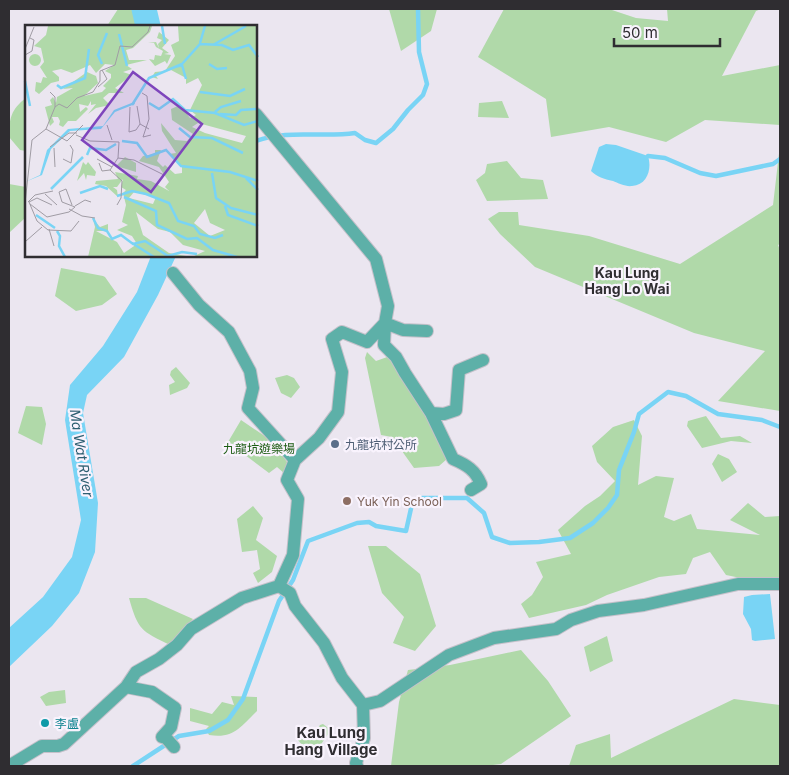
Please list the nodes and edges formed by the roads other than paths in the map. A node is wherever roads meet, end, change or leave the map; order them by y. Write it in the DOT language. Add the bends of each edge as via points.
graph roads {
  1 [pos="258,116"];
  2 [pos="173,273"];
  3 [pos="385,323"];
  4 [pos="427,330"];
  5 [pos="483,360"];
  6 [pos="431,413"];
  7 [pos="295,460"];
  8 [pos="471,490"];
  9 [pos="780,584"];
  10 [pos="279,586"];
  11 [pos="126,687"];
  12 [pos="363,705"];
  13 [pos="174,747"];
  14 [pos="9,766"];
  15 [pos="357,766"];
  1 -- 3 [label="street" via="376,259 388,306"];
  2 -- 7 [label="street" via="199,305 229,332 250,371 253,388 248,408"];
  3 -- 4 [label="street" via="403,330"];
  3 -- 6 [label="street" via="384,345 396,357"];
  3 -- 7 [label="street" via="367,342 342,332 332,339 342,372 338,412 319,438"];
  5 -- 6 [label="street" via="459,370 456,410 444,414"];
  6 -- 8 [label="street" via="453,459 466,464 476,474 481,484"];
  7 -- 10 [label="street" via="287,480 298,499 293,555"];
  9 -- 12 [label="street" via="738,584 644,605 598,611 556,629 494,638 449,655 380,701"];
  10 -- 11 [label="street" via="242,598 191,629 177,645 136,672"];
  10 -- 12 [label="street" via="290,593 295,606 324,643 342,678"];
  11 -- 13 [label="street" via="152,692 175,708 171,727 162,737"];
  11 -- 14 [label="street" via="64,744 42,746"];
  12 -- 15 [label="street" via="364,738"];
}
